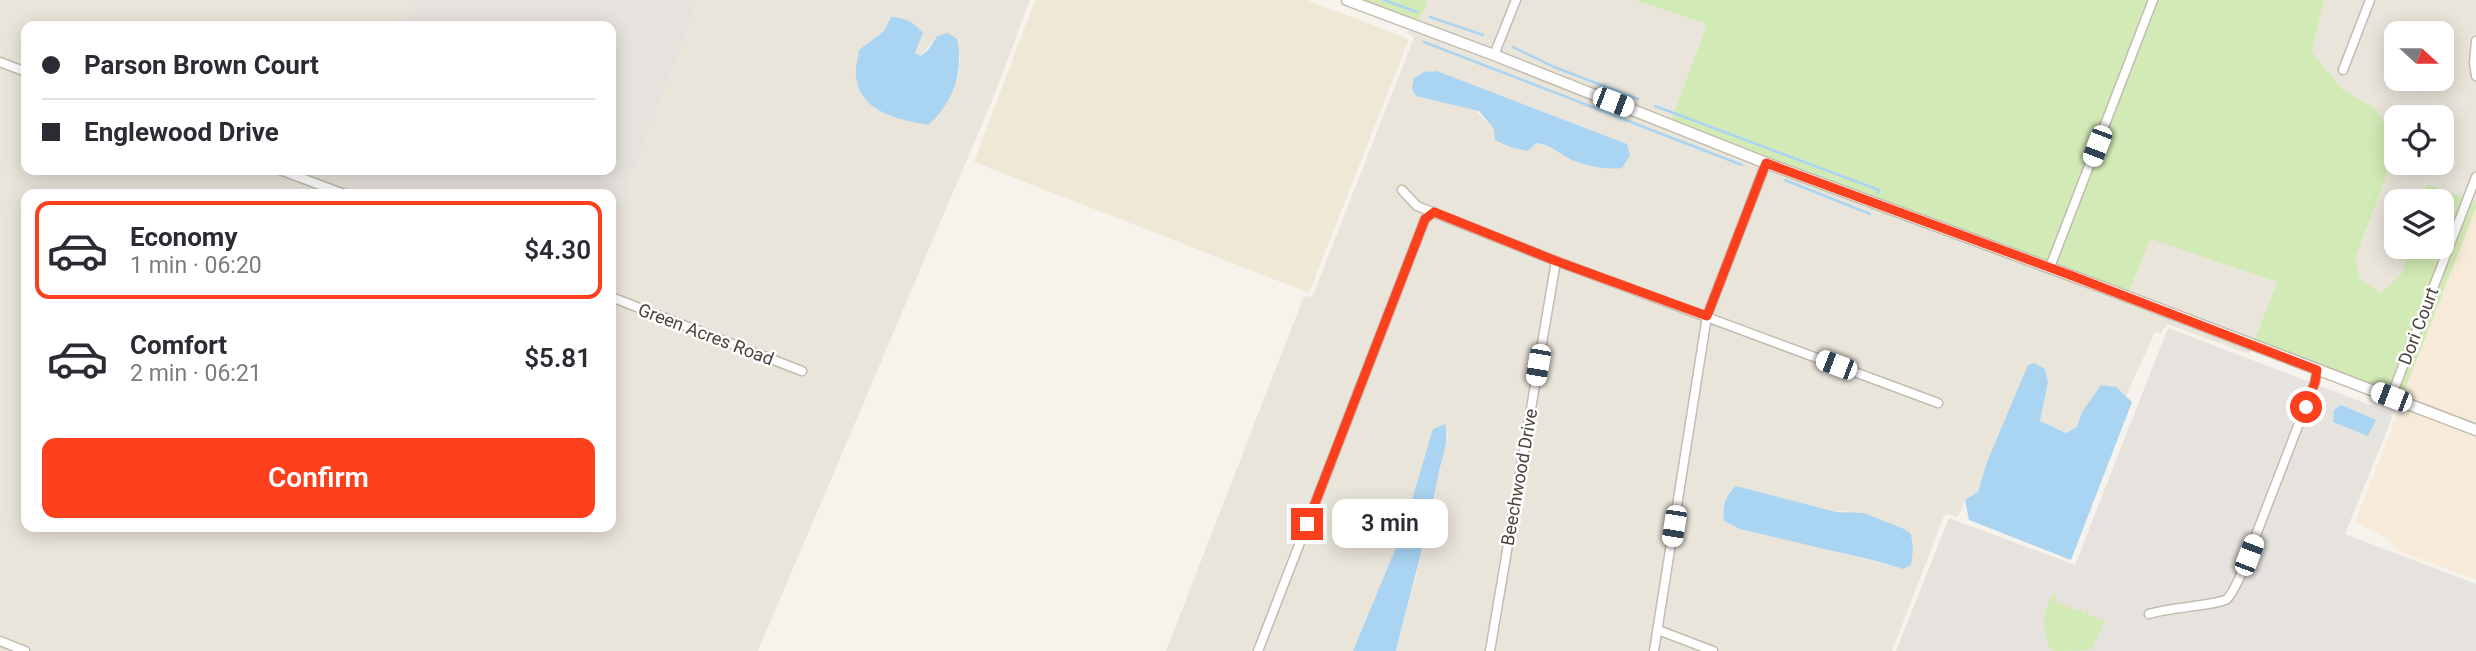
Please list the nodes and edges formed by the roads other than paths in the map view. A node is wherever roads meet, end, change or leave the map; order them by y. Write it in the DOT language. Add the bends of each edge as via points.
graph roads {
  1 [pos="1347,0"];
  2 [pos="1516,0"];
  3 [pos="2153,0"];
  4 [pos="2370,0"];
  5 [pos="2476,41"];
  6 [pos="1494,55"];
  7 [pos="0,62"];
  8 [pos="21,70"];
  9 [pos="2343,70"];
  10 [pos="2476,76"];
  11 [pos="1766,163"];
  12 [pos="293,175"];
  13 [pos="2476,177"];
  14 [pos="331,189"];
  15 [pos="1402,190"];
  16 [pos="1434,212"];
  17 [pos="1556,261"];
  18 [pos="2050,267"];
  19 [pos="616,299"];
  20 [pos="1707,316"];
  21 [pos="2317,370"];
  22 [pos="802,371"];
  23 [pos="2391,397"];
  24 [pos="1938,403"];
  25 [pos="2476,430"];
  26 [pos="2149,614"];
  27 [pos="1658,630"];
  28 [pos="0,641"];
  29 [pos="26,651"];
  30 [pos="1258,651"];
  31 [pos="1490,651"];
  32 [pos="1654,651"];
  33 [pos="1713,651"];
  1 -- 6 [label="street"];
  2 -- 6 [label="street"];
  3 -- 18 [label="street"];
  4 -- 9 [label="street"];
  5 -- 10 [label="street"];
  6 -- 11 [label="street"];
  7 -- 8 [label="street"];
  11 -- 18 [label="street"];
  11 -- 20 [label="street"];
  12 -- 14 [label="street"];
  13 -- 23 [label="street, Dori Court"];
  15 -- 16 [label="street" via="1417,206"];
  16 -- 17 [label="street"];
  16 -- 30 [label="street" via="1425,219"];
  17 -- 20 [label="street"];
  17 -- 31 [label="street, Beechwood Drive"];
  18 -- 21 [label="street"];
  19 -- 22 [label="street, Green Acres Road"];
  20 -- 24 [label="street"];
  20 -- 27 [label="street"];
  21 -- 23 [label="street"];
  21 -- 26 [label="street" via="2239,579 2227,599"];
  23 -- 25 [label="street"];
  27 -- 32 [label="street"];
  27 -- 33 [label="street"];
  28 -- 29 [label="street"];
}
